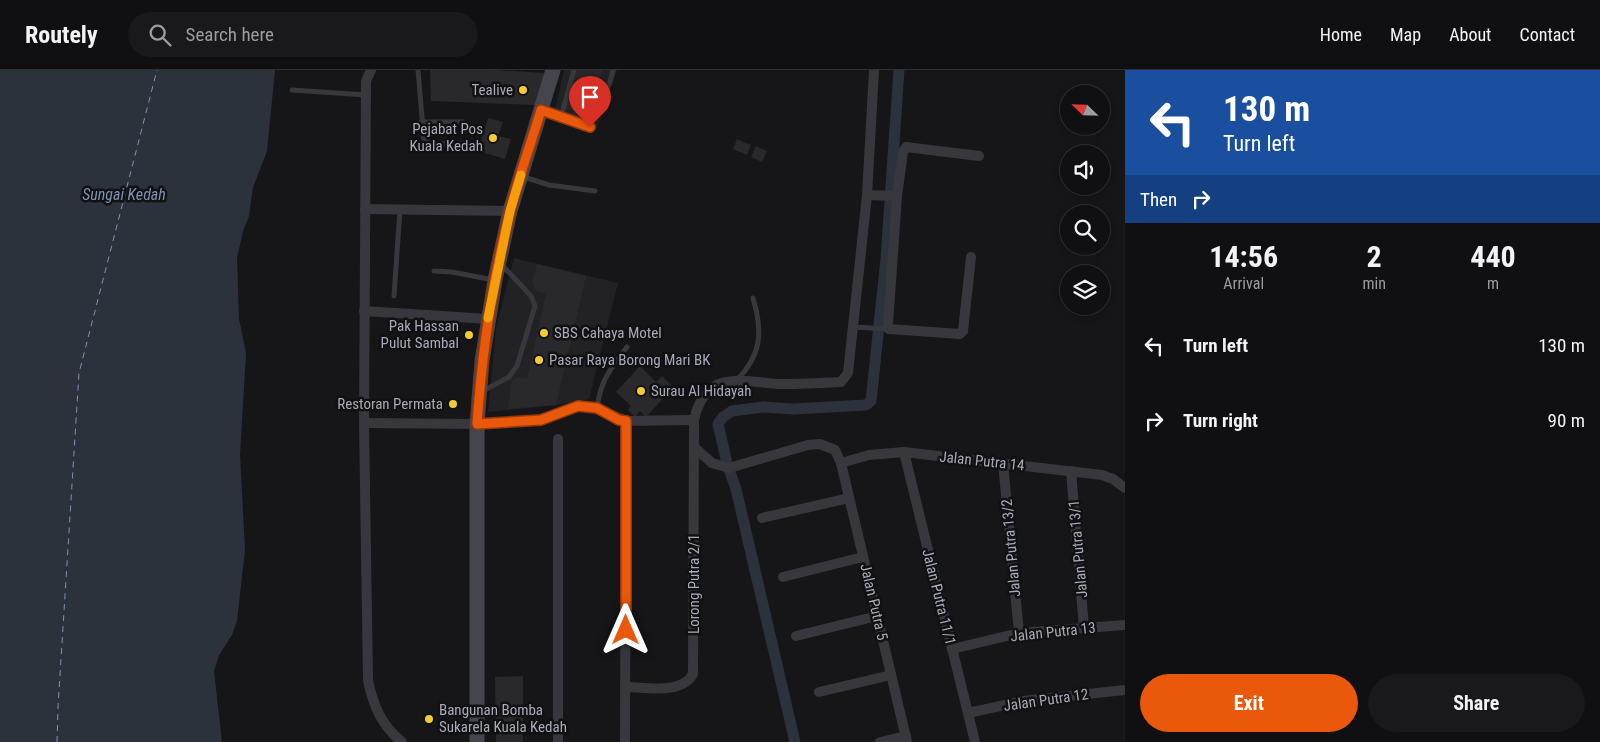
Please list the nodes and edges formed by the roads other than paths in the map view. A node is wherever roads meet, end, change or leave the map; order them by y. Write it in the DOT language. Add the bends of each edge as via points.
graph roads {
  1 [pos="371,70"];
  2 [pos="418,70"];
  3 [pos="553,70"];
  4 [pos="574,70"];
  5 [pos="613,70"];
  6 [pos="874,70"];
  7 [pos="292,90"];
  8 [pos="366,95"];
  9 [pos="541,110"];
  10 [pos="561,117"];
  11 [pos="422,122"];
  12 [pos="463,122"];
  13 [pos="469,143"];
  14 [pos="980,156"];
  15 [pos="521,176"];
  16 [pos="595,191"];
  17 [pos="867,195"];
  18 [pos="893,196"];
  19 [pos="365,209"];
  20 [pos="400,210"];
  21 [pos="510,211"];
  22 [pos="971,257"];
  23 [pos="498,262"];
  24 [pos="434,271"];
  25 [pos="495,280"];
  26 [pos="394,296"];
  27 [pos="753,298"];
  28 [pos="364,311"];
  29 [pos="488,319"];
  30 [pos="854,327"];
  31 [pos="885,328"];
  32 [pos="627,347"];
  33 [pos="736,381"];
  34 [pos="479,393"];
  35 [pos="597,408"];
  36 [pos="694,420"];
  37 [pos="626,421"];
  38 [pos="364,423"];
  39 [pos="477,424"];
  40 [pos="558,438"];
  41 [pos="694,447"];
  42 [pos="904,452"];
  43 [pos="841,463"];
  44 [pos="1003,463"];
  45 [pos="1072,471"];
  46 [pos="1124,487"];
  47 [pos="849,498"];
  48 [pos="762,518"];
  49 [pos="863,557"];
  50 [pos="783,577"];
  51 [pos="877,616"];
  52 [pos="1125,625"];
  53 [pos="1084,628"];
  54 [pos="1018,633"];
  55 [pos="796,636"];
  56 [pos="952,649"];
  57 [pos="891,675"];
  58 [pos="625,687"];
  59 [pos="1125,690"];
  60 [pos="818,692"];
  61 [pos="968,713"];
  62 [pos="906,739"];
  63 [pos="397,740"];
  64 [pos="477,742"];
  65 [pos="558,742"];
  66 [pos="625,742"];
  67 [pos="880,742"];
  68 [pos="975,742"];
  1 -- 8 [label="street" via="366,81"];
  2 -- 11 [label="lane"];
  3 -- 9 [label="main road"];
  4 -- 10 [label="lane"];
  5 -- 10 [label="lane" via="590,127"];
  6 -- 17 [label="street"];
  7 -- 8 [label="lane"];
  8 -- 19 [label="street"];
  9 -- 10 [label="lane"];
  9 -- 15 [label="main road"];
  11 -- 12 [label="lane"];
  11 -- 13 [label="lane" via="422,135 428,144"];
  14 -- 18 [label="street" via="906,148"];
  15 -- 16 [label="lane" via="549,185"];
  15 -- 21 [label="main road"];
  17 -- 18 [label="street"];
  17 -- 30 [label="street"];
  18 -- 31 [label="street" via="888,324"];
  19 -- 20 [label="street"];
  19 -- 28 [label="street"];
  20 -- 21 [label="street"];
  20 -- 26 [label="lane"];
  21 -- 23 [label="main road"];
  22 -- 31 [label="street" via="963,331 960,334"];
  23 -- 25 [label="main road"];
  23 -- 34 [label="lane" via="531,296 535,306 521,358 513,372"];
  24 -- 25 [label="lane"];
  25 -- 29 [label="main road"];
  27 -- 33 [label="lane" via="760,337 747,370"];
  28 -- 29 [label="street"];
  28 -- 38 [label="street"];
  29 -- 34 [label="main road"];
  30 -- 31 [label="lane"];
  30 -- 33 [label="street" via="848,373 841,382 781,384"];
  32 -- 35 [label="lane" via="605,377"];
  33 -- 36 [label="street" via="708,391"];
  34 -- 39 [label="main road"];
  35 -- 37 [label="street"];
  35 -- 39 [label="street" via="578,406 534,421"];
  36 -- 37 [label="street"];
  36 -- 41 [label="street, Lorong Putra 2/1"];
  37 -- 58 [label="street"];
  38 -- 39 [label="street"];
  38 -- 63 [label="street" via="368,680 378,713"];
  39 -- 64 [label="main road"];
  40 -- 65 [label="street"];
  41 -- 43 [label="street" via="712,463 729,468 820,444 835,450"];
  41 -- 58 [label="street, Lorong Putra 2/1" via="693,674 685,685 672,688"];
  42 -- 43 [label="street, Jalan Putra 14" via="869,454"];
  42 -- 44 [label="street, Jalan Putra 14"];
  42 -- 56 [label="street, Jalan Putra 11/1"];
  43 -- 47 [label="street, Jalan Putra 5"];
  44 -- 45 [label="street, Jalan Putra 14"];
  44 -- 54 [label="street, Jalan Putra 13/2"];
  45 -- 46 [label="street, Jalan Putra 14" via="1102,475"];
  45 -- 53 [label="street, Jalan Putra 13/1"];
  47 -- 48 [label="street"];
  47 -- 49 [label="street, Jalan Putra 5"];
  49 -- 50 [label="street"];
  49 -- 51 [label="street, Jalan Putra 5"];
  51 -- 55 [label="street"];
  51 -- 57 [label="street, Jalan Putra 5"];
  52 -- 53 [label="street, Jalan Putra 13"];
  53 -- 54 [label="street, Jalan Putra 13"];
  54 -- 56 [label="street, Jalan Putra 13"];
  56 -- 61 [label="street, Jalan Putra 11/1"];
  57 -- 60 [label="street"];
  57 -- 62 [label="street, Jalan Putra 5"];
  58 -- 66 [label="street"];
  59 -- 61 [label="street, Jalan Putra 12" via="1023,701"];
  61 -- 68 [label="street, Jalan Putra 11/1"];
  62 -- 67 [label="street"];
}
